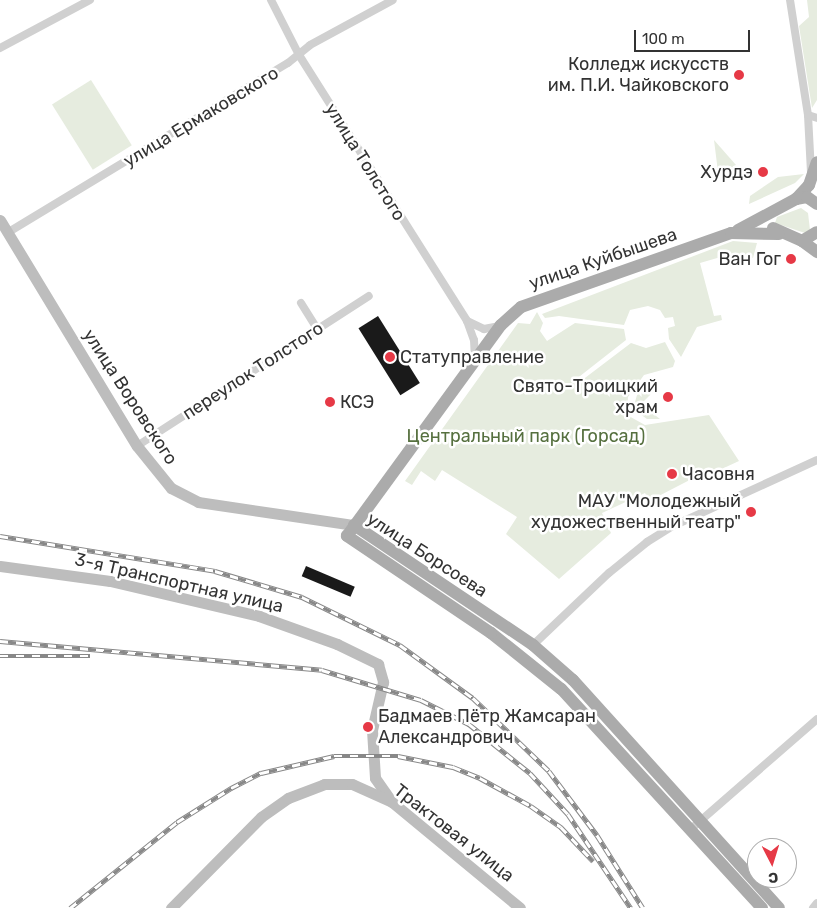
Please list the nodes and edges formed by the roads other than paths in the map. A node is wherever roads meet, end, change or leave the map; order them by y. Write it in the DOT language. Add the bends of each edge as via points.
graph roads {
  1 [pos="90,0"];
  2 [pos="271,0"];
  3 [pos="394,0"];
  4 [pos="790,0"];
  5 [pos="0,48"];
  6 [pos="299,54"];
  7 [pos="808,115"];
  8 [pos="817,118"];
  9 [pos="817,162"];
  10 [pos="811,179"];
  11 [pos="796,199"];
  12 [pos="817,204"];
  13 [pos="773,212"];
  14 [pos="0,220"];
  15 [pos="817,232"];
  16 [pos="7,233"];
  17 [pos="731,234"];
  18 [pos="779,234"];
  19 [pos="802,241"];
  20 [pos="817,252"];
  21 [pos="369,296"];
  22 [pos="301,303"];
  23 [pos="467,321"];
  24 [pos="501,325"];
  25 [pos="318,330"];
  26 [pos="475,359"];
  27 [pos="137,446"];
  28 [pos="817,460"];
  29 [pos="350,531"];
  30 [pos="0,566"];
  31 [pos="533,645"];
  32 [pos="817,719"];
  33 [pos="392,802"];
  34 [pos="702,820"];
  35 [pos="691,829"];
  36 [pos="817,902"];
  37 [pos="171,908"];
  38 [pos="520,908"];
  39 [pos="762,908"];
  40 [pos="779,908"];
  41 [pos="813,908"];
  1 -- 5 [label="street"];
  2 -- 6 [label="street, улица Толстого"];
  3 -- 6 [label="street, улица Ермаковского"];
  4 -- 7 [label="street"];
  6 -- 16 [label="street, улица Ермаковского"];
  6 -- 23 [label="street, улица Толстого"];
  7 -- 8 [label="street"];
  7 -- 10 [label="street"];
  9 -- 10 [label="main road"];
  10 -- 11 [label="main road"];
  11 -- 12 [label="main road" via="808,198"];
  11 -- 13 [label="main road, улица Куйбышева"];
  13 -- 17 [label="main road, улица Куйбышева"];
  13 -- 18 [label="main road" via="771,224"];
  14 -- 16 [label="street, улица Воровского"];
  15 -- 19 [label="main road"];
  16 -- 27 [label="street, улица Воровского"];
  17 -- 18 [label="main road, улица Куйбышева"];
  17 -- 24 [label="main road, улица Куйбышева" via="538,299"];
  18 -- 19 [label="main road, улица Куйбышева"];
  19 -- 20 [label="main road, улица Куйбышева"];
  21 -- 25 [label="street, переулок Толстого"];
  22 -- 25 [label="street"];
  23 -- 24 [label="street" via="484,329"];
  23 -- 26 [label="street, улица Толстого" via="474,340"];
  24 -- 26 [label="main road, улица Куйбышева"];
  25 -- 27 [label="street, переулок Толстого"];
  26 -- 29 [label="main road, улица Куйбышева"];
  27 -- 29 [label="street, улица Воровского" via="171,488 185,498 316,521"];
  28 -- 31 [label="street" via="673,526 647,542 609,572"];
  29 -- 31 [label="main road, улица Борсоева"];
  29 -- 35 [label="main road, улица Борсоева" via="540,670 591,718"];
  30 -- 33 [label="street, 3-я Транспортная улица" via="110,581 259,616 337,644 378,664 383,682 372,730 375,778"];
  31 -- 34 [label="main road, улица Борсоева" via="603,709"];
  32 -- 34 [label="street"];
  33 -- 37 [label="street, Трактовая улица" via="352,784 304,789 261,818"];
  33 -- 38 [label="street, Трактовая улица"];
  34 -- 35 [label="street"];
  34 -- 40 [label="main road, улица Борсоева"];
  35 -- 39 [label="main road, улица Борсоева"];
  36 -- 41 [label="street"];
}
